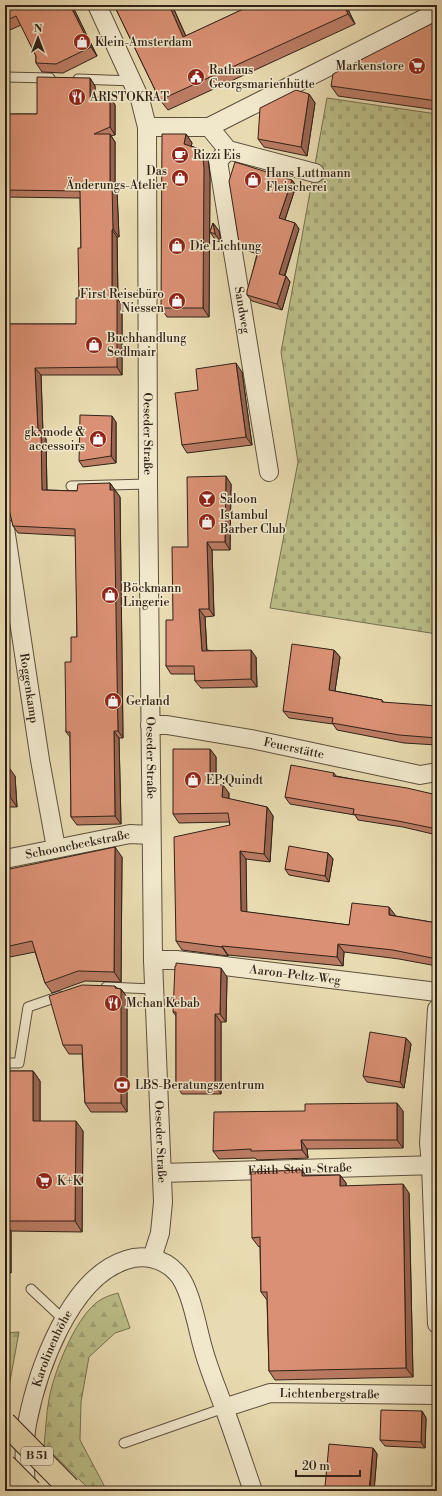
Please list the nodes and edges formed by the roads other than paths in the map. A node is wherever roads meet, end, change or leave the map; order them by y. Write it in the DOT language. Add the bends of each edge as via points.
graph roads {
  1 [pos="97,5"];
  2 [pos="437,12"];
  3 [pos="5,77"];
  4 [pos="133,81"];
  5 [pos="147,127"];
  6 [pos="209,127"];
  7 [pos="228,150"];
  8 [pos="315,173"];
  9 [pos="269,472"];
  10 [pos="148,484"];
  11 [pos="71,486"];
  12 [pos="5,528"];
  13 [pos="150,725"];
  14 [pos="437,772"];
  15 [pos="151,835"];
  16 [pos="56,848"];
  17 [pos="5,859"];
  18 [pos="153,960"];
  19 [pos="94,987"];
  20 [pos="153,988"];
  21 [pos="72,992"];
  22 [pos="437,992"];
  23 [pos="437,1009"];
  24 [pos="5,1063"];
  25 [pos="434,1165"];
  26 [pos="162,1173"];
  27 [pos="152,1258"];
  28 [pos="31,1289"];
  29 [pos="63,1319"];
  30 [pos="437,1324"];
  31 [pos="437,1395"];
  32 [pos="224,1408"];
  33 [pos="5,1423"];
  34 [pos="124,1443"];
  35 [pos="5,1465"];
  36 [pos="69,1488"];
  37 [pos="26,1491"];
  38 [pos="31,1491"];
  39 [pos="253,1491"];
  1 -- 4 [label="street, Oeseder Straße"];
  2 -- 6 [label="street"];
  3 -- 4 [label="lane"];
  4 -- 5 [label="street, Oeseder Straße"];
  5 -- 6 [label="street"];
  5 -- 10 [label="street, Oeseder Straße"];
  6 -- 7 [label="street"];
  7 -- 8 [label="street"];
  7 -- 9 [label="street, Sandweg" via="218,161"];
  10 -- 11 [label="lane"];
  10 -- 13 [label="street, Oeseder Straße"];
  12 -- 16 [label="street, Roggenkamp"];
  13 -- 14 [label="street, Feuerstätte" via="256,740 420,775"];
  13 -- 15 [label="street, Oeseder Straße"];
  15 -- 16 [label="street, Schoonebeekstraße" via="130,834"];
  15 -- 18 [label="street, Oeseder Straße"];
  16 -- 17 [label="street, Schoonebeekstraße"];
  18 -- 20 [label="street, Oeseder Straße"];
  18 -- 22 [label="street, Aaron-Peltz-Weg" via="176,960"];
  19 -- 20 [label="lane"];
  20 -- 26 [label="street, Oeseder Straße"];
  21 -- 24 [label="lane" via="28,1007 19,1063"];
  23 -- 25 [label="street" via="429,1143"];
  25 -- 26 [label="street, Edith-Stein-Straße"];
  25 -- 30 [label="street"];
  26 -- 27 [label="street, Oeseder Straße" via="160,1233"];
  27 -- 29 [label="street, Karolinenhöhe" via="135,1257 118,1262 99,1275 84,1290"];
  27 -- 32 [label="street" via="166,1264 183,1282"];
  28 -- 29 [label="lane"];
  29 -- 37 [label="street, Karolinenhöhe" via="47,1353 27,1426"];
  31 -- 32 [label="street, Lichtenbergstraße" via="270,1393"];
  32 -- 34 [label="lane"];
  32 -- 39 [label="street"];
  33 -- 36 [label="highway, B 51, bridge"];
  35 -- 38 [label="highway, B 51, bridge"];
}
